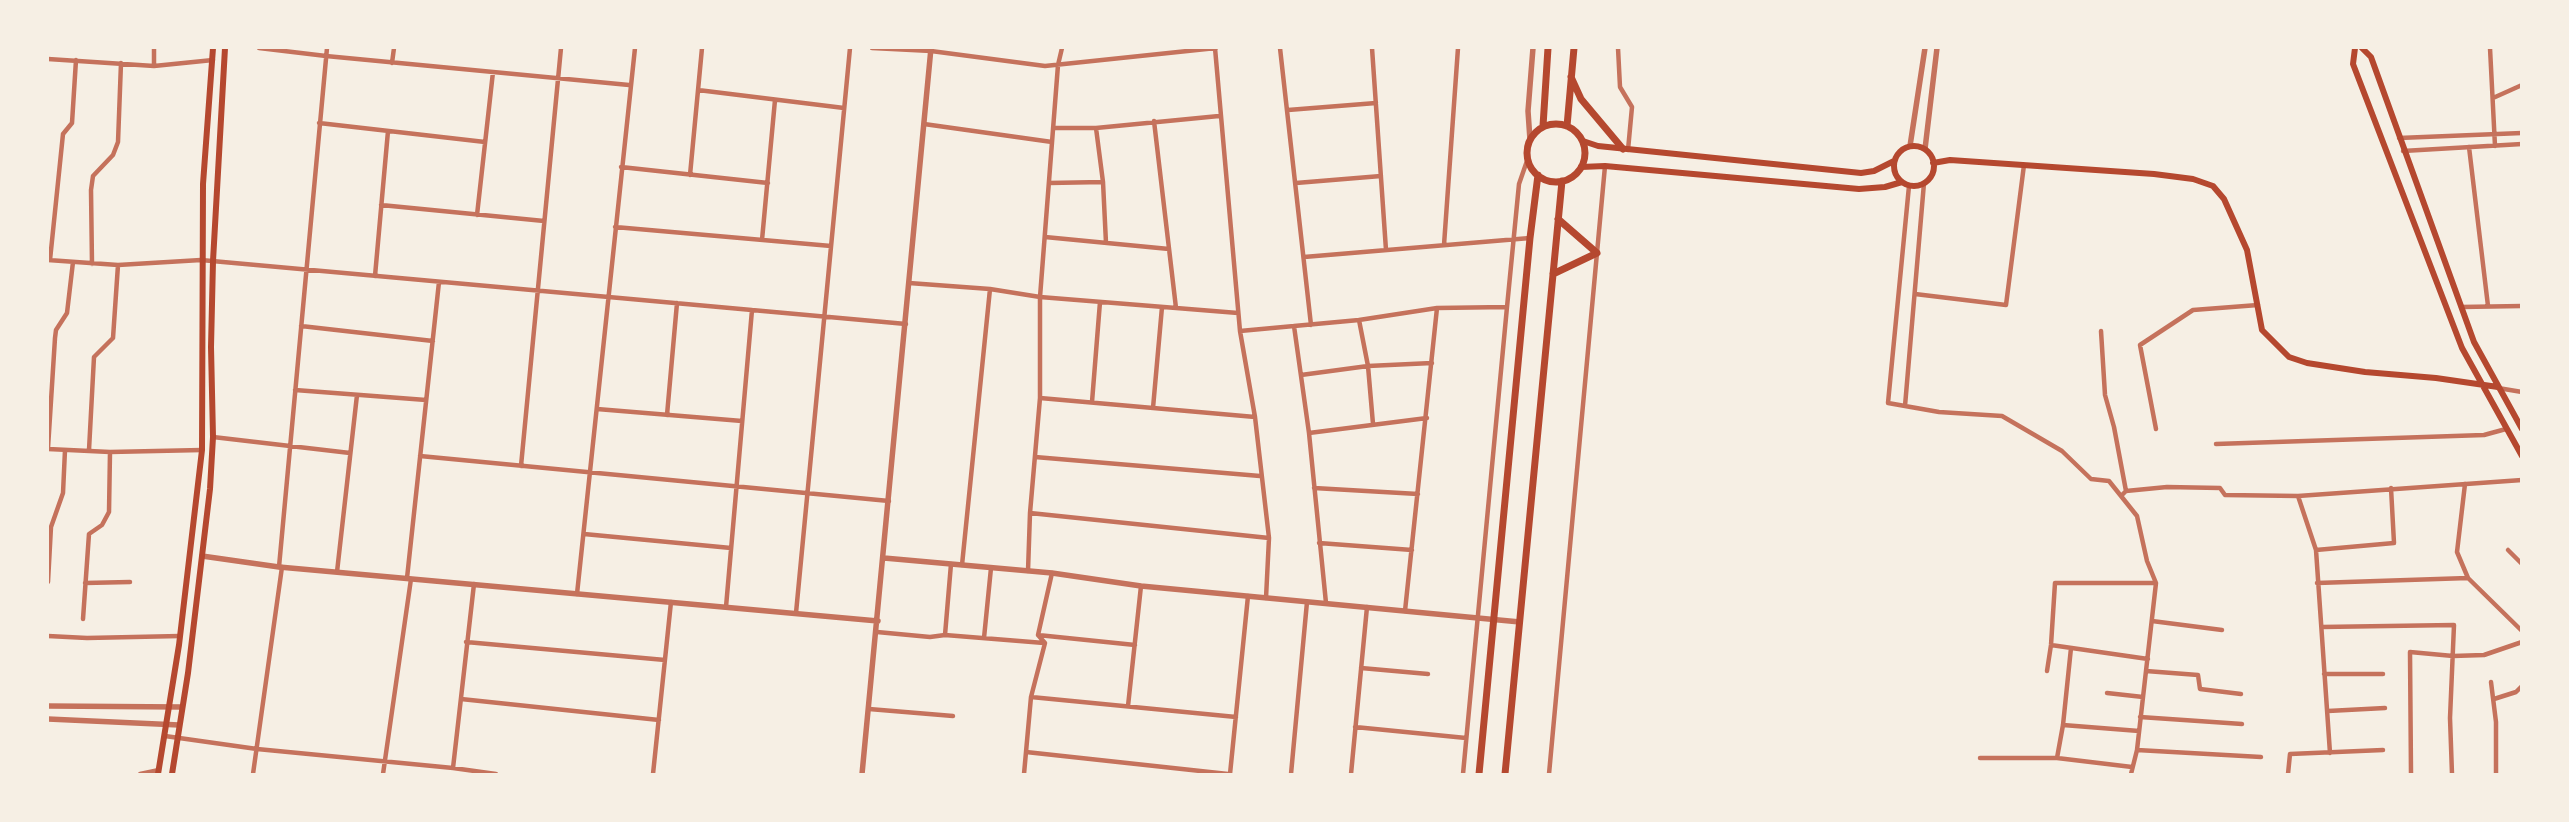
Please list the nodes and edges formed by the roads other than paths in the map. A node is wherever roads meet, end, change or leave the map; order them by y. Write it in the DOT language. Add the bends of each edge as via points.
graph roads {
  1 [pos="154,48"];
  2 [pos="213,48"];
  3 [pos="225,48"];
  4 [pos="259,48"];
  5 [pos="327,48"];
  6 [pos="394,48"];
  7 [pos="561,48"];
  8 [pos="635,48"];
  9 [pos="702,48"];
  10 [pos="850,48"];
  11 [pos="872,48"];
  12 [pos="1062,48"];
  13 [pos="1216,48"];
  14 [pos="1280,48"];
  15 [pos="1372,48"];
  16 [pos="1458,48"];
  17 [pos="1533,48"];
  18 [pos="1548,48"];
  19 [pos="1574,48"];
  20 [pos="1618,48"];
  21 [pos="1925,48"];
  22 [pos="1937,48"];
  23 [pos="2355,48"];
  24 [pos="2362,48"];
  25 [pos="2490,48"];
  26 [pos="931,49"];
  27 [pos="326,56"];
  28 [pos="48,59"];
  29 [pos="76,60"];
  30 [pos="213,60"];
  31 [pos="121,63"];
  32 [pos="392,63"];
  33 [pos="1058,65"];
  34 [pos="154,66"];
  35 [pos="493,72"];
  36 [pos="1571,77"];
  37 [pos="558,79"];
  38 [pos="629,85"];
  39 [pos="2522,85"];
  40 [pos="698,90"];
  41 [pos="2493,98"];
  42 [pos="775,100"];
  43 [pos="1376,103"];
  44 [pos="844,108"];
  45 [pos="1288,110"];
  46 [pos="1219,116"];
  47 [pos="1154,121"];
  48 [pos="320,123"];
  49 [pos="924,124"];
  50 [pos="1543,126"];
  51 [pos="1567,126"];
  52 [pos="1053,128"];
  53 [pos="1096,128"];
  54 [pos="388,131"];
  55 [pos="2522,133"];
  56 [pos="2494,134"];
  57 [pos="2399,138"];
  58 [pos="1530,140"];
  59 [pos="485,142"];
  60 [pos="1052,142"];
  61 [pos="1583,142"];
  62 [pos="2522,144"];
  63 [pos="1910,146"];
  64 [pos="2495,146"];
  65 [pos="2468,147"];
  66 [pos="1626,149"];
  67 [pos="1925,149"];
  68 [pos="2403,151"];
  69 [pos="1528,158"];
  70 [pos="1894,162"];
  71 [pos="1934,162"];
  72 [pos="2024,165"];
  73 [pos="1605,166"];
  74 [pos="621,167"];
  75 [pos="1581,167"];
  76 [pos="690,174"];
  77 [pos="1538,175"];
  78 [pos="1381,176"];
  79 [pos="1562,181"];
  80 [pos="1103,182"];
  81 [pos="1902,182"];
  82 [pos="768,183"];
  83 [pos="1049,183"];
  84 [pos="1296,183"];
  85 [pos="1924,183"];
  86 [pos="1909,186"];
  87 [pos="381,205"];
  88 [pos="477,214"];
  89 [pos="1558,219"];
  90 [pos="544,221"];
  91 [pos="615,228"];
  92 [pos="1045,237"];
  93 [pos="1514,238"];
  94 [pos="1530,238"];
  95 [pos="762,240"];
  96 [pos="1106,243"];
  97 [pos="1444,245"];
  98 [pos="831,246"];
  99 [pos="1169,249"];
  100 [pos="1386,250"];
  101 [pos="1597,254"];
  102 [pos="1304,257"];
  103 [pos="49,260"];
  104 [pos="201,260"];
  105 [pos="213,261"];
  106 [pos="73,262"];
  107 [pos="92,264"];
  108 [pos="118,265"];
  109 [pos="306,270"];
  110 [pos="1553,274"];
  111 [pos="375,276"];
  112 [pos="439,282"];
  113 [pos="909,283"];
  114 [pos="990,289"];
  115 [pos="538,291"];
  116 [pos="1915,294"];
  117 [pos="608,297"];
  118 [pos="1040,297"];
  119 [pos="1100,302"];
  120 [pos="677,304"];
  121 [pos="2258,304"];
  122 [pos="2461,306"];
  123 [pos="2488,306"];
  124 [pos="2522,306"];
  125 [pos="1162,307"];
  126 [pos="1506,307"];
  127 [pos="1176,308"];
  128 [pos="1437,308"];
  129 [pos="752,310"];
  130 [pos="1238,312"];
  131 [pos="824,317"];
  132 [pos="1359,320"];
  133 [pos="906,324"];
  134 [pos="1311,325"];
  135 [pos="301,326"];
  136 [pos="1294,326"];
  137 [pos="1240,331"];
  138 [pos="2101,331"];
  139 [pos="432,342"];
  140 [pos="1432,363"];
  141 [pos="1368,366"];
  142 [pos="1301,374"];
  143 [pos="2482,385"];
  144 [pos="2498,388"];
  145 [pos="295,390"];
  146 [pos="2522,392"];
  147 [pos="356,395"];
  148 [pos="1040,398"];
  149 [pos="426,400"];
  150 [pos="1092,402"];
  151 [pos="1905,406"];
  152 [pos="1153,408"];
  153 [pos="597,409"];
  154 [pos="666,415"];
  155 [pos="1256,417"];
  156 [pos="1426,418"];
  157 [pos="742,421"];
  158 [pos="1373,424"];
  159 [pos="2506,429"];
  160 [pos="2522,429"];
  161 [pos="2156,430"];
  162 [pos="1309,433"];
  163 [pos="213,437"];
  164 [pos="2216,444"];
  165 [pos="48,448"];
  166 [pos="290,448"];
  167 [pos="65,450"];
  168 [pos="88,450"];
  169 [pos="202,450"];
  170 [pos="110,452"];
  171 [pos="350,453"];
  172 [pos="420,456"];
  173 [pos="2522,456"];
  174 [pos="1035,457"];
  175 [pos="520,466"];
  176 [pos="590,472"];
  177 [pos="1260,476"];
  178 [pos="2522,480"];
  179 [pos="2465,484"];
  180 [pos="737,486"];
  181 [pos="1314,488"];
  182 [pos="2392,488"];
  183 [pos="807,493"];
  184 [pos="2124,493"];
  185 [pos="1418,494"];
  186 [pos="2298,496"];
  187 [pos="889,501"];
  188 [pos="1030,513"];
  189 [pos="584,534"];
  190 [pos="1269,538"];
  191 [pos="1319,543"];
  192 [pos="731,548"];
  193 [pos="1412,550"];
  194 [pos="2316,550"];
  195 [pos="2508,550"];
  196 [pos="202,556"];
  197 [pos="884,558"];
  198 [pos="951,564"];
  199 [pos="2522,564"];
  200 [pos="962,565"];
  201 [pos="280,567"];
  202 [pos="991,568"];
  203 [pos="1028,571"];
  204 [pos="337,572"];
  205 [pos="1052,574"];
  206 [pos="409,578"];
  207 [pos="2468,578"];
  208 [pos="48,582"];
  209 [pos="130,582"];
  210 [pos="85,583"];
  211 [pos="2156,583"];
  212 [pos="2317,583"];
  213 [pos="474,584"];
  214 [pos="1141,586"];
  215 [pos="578,594"];
  216 [pos="1248,596"];
  217 [pos="1266,598"];
  218 [pos="671,602"];
  219 [pos="1307,602"];
  220 [pos="1326,603"];
  221 [pos="726,607"];
  222 [pos="1367,607"];
  223 [pos="1405,611"];
  224 [pos="796,613"];
  225 [pos="1478,618"];
  226 [pos="83,619"];
  227 [pos="1494,619"];
  228 [pos="878,621"];
  229 [pos="2152,621"];
  230 [pos="1520,622"];
  231 [pos="2322,627"];
  232 [pos="2222,630"];
  233 [pos="2522,631"];
  234 [pos="877,632"];
  235 [pos="945,635"];
  236 [pos="1038,635"];
  237 [pos="48,636"];
  238 [pos="180,636"];
  239 [pos="984,638"];
  240 [pos="466,642"];
  241 [pos="2522,642"];
  242 [pos="1045,643"];
  243 [pos="1135,645"];
  244 [pos="2051,645"];
  245 [pos="2071,648"];
  246 [pos="2453,656"];
  247 [pos="2148,659"];
  248 [pos="665,660"];
  249 [pos="1361,668"];
  250 [pos="2047,671"];
  251 [pos="2146,671"];
  252 [pos="1428,674"];
  253 [pos="2324,674"];
  254 [pos="2383,674"];
  255 [pos="2491,682"];
  256 [pos="2522,686"];
  257 [pos="2108,693"];
  258 [pos="2241,694"];
  259 [pos="1031,697"];
  260 [pos="2143,697"];
  261 [pos="461,699"];
  262 [pos="2494,699"];
  263 [pos="48,706"];
  264 [pos="1128,706"];
  265 [pos="170,707"];
  266 [pos="182,708"];
  267 [pos="2385,708"];
  268 [pos="869,709"];
  269 [pos="2328,710"];
  270 [pos="953,716"];
  271 [pos="1236,717"];
  272 [pos="2140,717"];
  273 [pos="48,719"];
  274 [pos="659,720"];
  275 [pos="168,724"];
  276 [pos="2242,724"];
  277 [pos="179,725"];
  278 [pos="2064,725"];
  279 [pos="1356,727"];
  280 [pos="2139,731"];
  281 [pos="166,736"];
  282 [pos="177,737"];
  283 [pos="1466,738"];
  284 [pos="257,749"];
  285 [pos="2137,750"];
  286 [pos="2384,750"];
  287 [pos="1026,752"];
  288 [pos="2330,753"];
  289 [pos="2261,757"];
  290 [pos="1980,758"];
  291 [pos="2057,758"];
  292 [pos="385,762"];
  293 [pos="2132,767"];
  294 [pos="453,768"];
  295 [pos="159,772"];
  296 [pos="470,773"];
  297 [pos="140,774"];
  298 [pos="172,774"];
  299 [pos="253,774"];
  300 [pos="383,774"];
  301 [pos="496,774"];
  302 [pos="653,774"];
  303 [pos="862,774"];
  304 [pos="1024,774"];
  305 [pos="1229,774"];
  306 [pos="1291,774"];
  307 [pos="1351,774"];
  308 [pos="1463,774"];
  309 [pos="1479,774"];
  310 [pos="1505,774"];
  311 [pos="1549,774"];
  312 [pos="2131,774"];
  313 [pos="2288,774"];
  314 [pos="2411,774"];
  315 [pos="2452,774"];
  316 [pos="2496,774"];
  1 -- 34 [label="street"];
  2 -- 30 [label="main road"];
  3 -- 105 [label="main road"];
  4 -- 27 [label="street"];
  5 -- 27 [label="street"];
  6 -- 32 [label="street"];
  7 -- 37 [label="street"];
  8 -- 38 [label="street"];
  9 -- 40 [label="street"];
  10 -- 44 [label="street"];
  11 -- 26 [label="street"];
  12 -- 33 [label="street"];
  13 -- 33 [label="street"];
  13 -- 46 [label="street"];
  14 -- 45 [label="street"];
  15 -- 43 [label="street"];
  16 -- 97 [label="street"];
  17 -- 58 [label="street" via="1528,111"];
  18 -- 50 [label="main road"];
  19 -- 36 [label="main road"];
  20 -- 66 [label="street" via="1620,87 1632,107"];
  21 -- 63 [label="street"];
  22 -- 67 [label="street"];
  23 -- 143 [label="main road" via="2353,64 2462,348"];
  24 -- 57 [label="main road" via="2371,57"];
  25 -- 41 [label="street"];
  26 -- 33 [label="street" via="1044,66"];
  26 -- 49 [label="street"];
  27 -- 32 [label="street"];
  27 -- 48 [label="street"];
  28 -- 29 [label="street"];
  29 -- 31 [label="street"];
  29 -- 103 [label="street" via="72,123 63,134"];
  30 -- 34 [label="street"];
  30 -- 104 [label="main road" via="203,184"];
  31 -- 34 [label="street"];
  31 -- 107 [label="street" via="118,142 113,155 93,176"];
  32 -- 35 [label="street"];
  33 -- 52 [label="street"];
  35 -- 37 [label="street"];
  35 -- 59 [label="street"];
  36 -- 51 [label="main road"];
  36 -- 66 [label="main road" via="1581,99"];
  37 -- 38 [label="street"];
  37 -- 90 [label="street"];
  38 -- 74 [label="street"];
  39 -- 41 [label="street"];
  40 -- 42 [label="street"];
  40 -- 76 [label="street"];
  41 -- 56 [label="street"];
  42 -- 44 [label="street"];
  42 -- 82 [label="street"];
  43 -- 45 [label="street"];
  43 -- 78 [label="street"];
  44 -- 98 [label="street"];
  45 -- 84 [label="street"];
  46 -- 47 [label="street"];
  46 -- 130 [label="street"];
  47 -- 53 [label="street"];
  47 -- 99 [label="street"];
  48 -- 54 [label="street"];
  48 -- 109 [label="street"];
  49 -- 60 [label="street"];
  49 -- 113 [label="street"];
  50 -- 51 [label="main road"];
  50 -- 58 [label="main road"];
  51 -- 61 [label="main road"];
  52 -- 53 [label="street"];
  52 -- 60 [label="street"];
  53 -- 80 [label="street"];
  54 -- 59 [label="street"];
  54 -- 87 [label="street"];
  55 -- 56 [label="street"];
  56 -- 57 [label="street"];
  56 -- 64 [label="street"];
  57 -- 68 [label="main road"];
  58 -- 69 [label="main road"];
  59 -- 88 [label="street"];
  60 -- 83 [label="street"];
  61 -- 66 [label="main road"];
  61 -- 75 [label="main road" via="1585,150"];
  62 -- 64 [label="street"];
  63 -- 67 [label="main road"];
  63 -- 70 [label="main road" via="1900,151"];
  64 -- 65 [label="street"];
  65 -- 68 [label="street"];
  65 -- 123 [label="street"];
  66 -- 70 [label="main road" via="1861,173"];
  67 -- 71 [label="main road"];
  68 -- 122 [label="main road"];
  69 -- 77 [label="main road"];
  69 -- 93 [label="street" via="1519,184"];
  70 -- 81 [label="main road" via="1895,173"];
  71 -- 72 [label="main road" via="1950,160"];
  71 -- 85 [label="main road" via="1932,174"];
  72 -- 116 [label="street" via="2006,305"];
  72 -- 121 [label="main road" via="2193,179 2213,186 2224,199 2247,250"];
  73 -- 75 [label="main road"];
  73 -- 81 [label="main road" via="1859,189"];
  73 -- 101 [label="street"];
  74 -- 76 [label="street"];
  74 -- 91 [label="street"];
  75 -- 79 [label="main road" via="1570,179"];
  76 -- 82 [label="street"];
  77 -- 79 [label="main road" via="1545,180"];
  77 -- 94 [label="main road"];
  78 -- 84 [label="street"];
  78 -- 100 [label="street"];
  79 -- 89 [label="main road"];
  80 -- 83 [label="street"];
  80 -- 96 [label="street"];
  81 -- 86 [label="main road"];
  82 -- 95 [label="street"];
  83 -- 92 [label="street"];
  84 -- 102 [label="street"];
  85 -- 86 [label="main road"];
  85 -- 116 [label="street"];
  86 -- 151 [label="street" via="1888,403"];
  87 -- 88 [label="street"];
  87 -- 111 [label="street"];
  88 -- 90 [label="street"];
  89 -- 101 [label="main road"];
  89 -- 110 [label="main road"];
  90 -- 115 [label="street"];
  91 -- 95 [label="street"];
  91 -- 117 [label="street"];
  92 -- 96 [label="street"];
  92 -- 118 [label="street"];
  93 -- 94 [label="street"];
  93 -- 97 [label="street"];
  93 -- 126 [label="street"];
  94 -- 227 [label="main road"];
  95 -- 98 [label="street"];
  96 -- 99 [label="street"];
  97 -- 100 [label="street"];
  98 -- 131 [label="street"];
  99 -- 127 [label="street"];
  100 -- 102 [label="street"];
  101 -- 110 [label="main road"];
  101 -- 311 [label="street"];
  102 -- 134 [label="street"];
  103 -- 106 [label="street"];
  104 -- 105 [label="street"];
  104 -- 108 [label="street"];
  104 -- 169 [label="main road"];
  105 -- 109 [label="street"];
  105 -- 163 [label="main road"];
  106 -- 107 [label="street"];
  106 -- 165 [label="street" via="67,314 56,330"];
  107 -- 108 [label="street"];
  108 -- 168 [label="street" via="113,338 94,357"];
  109 -- 111 [label="street"];
  109 -- 135 [label="street"];
  110 -- 230 [label="main road"];
  111 -- 112 [label="street"];
  112 -- 115 [label="street"];
  112 -- 139 [label="street"];
  113 -- 114 [label="street"];
  113 -- 133 [label="street"];
  114 -- 118 [label="street"];
  114 -- 200 [label="street"];
  115 -- 117 [label="street"];
  115 -- 175 [label="street"];
  116 -- 151 [label="street"];
  117 -- 120 [label="street"];
  117 -- 153 [label="street"];
  118 -- 119 [label="street"];
  118 -- 148 [label="street"];
  119 -- 125 [label="street"];
  119 -- 150 [label="street"];
  120 -- 129 [label="street"];
  120 -- 154 [label="street"];
  121 -- 143 [label="main road" via="2262,330 2289,357 2307,363"];
  121 -- 161 [label="street" via="2193,310 2140,345"];
  122 -- 123 [label="street"];
  122 -- 144 [label="main road" via="2474,342"];
  123 -- 124 [label="street"];
  125 -- 127 [label="street"];
  125 -- 152 [label="street"];
  126 -- 128 [label="street"];
  126 -- 225 [label="street"];
  127 -- 130 [label="street"];
  128 -- 132 [label="street"];
  128 -- 140 [label="street"];
  129 -- 131 [label="street"];
  129 -- 157 [label="street"];
  130 -- 137 [label="street"];
  131 -- 133 [label="street"];
  131 -- 183 [label="street"];
  132 -- 134 [label="street"];
  132 -- 141 [label="street"];
  133 -- 187 [label="street"];
  134 -- 136 [label="street"];
  135 -- 139 [label="street"];
  135 -- 145 [label="street"];
  136 -- 137 [label="street"];
  136 -- 142 [label="street"];
  137 -- 155 [label="street"];
  138 -- 184 [label="street" via="2105,395 2114,426"];
  139 -- 149 [label="street"];
  140 -- 141 [label="street"];
  140 -- 156 [label="street"];
  141 -- 142 [label="street"];
  141 -- 158 [label="street"];
  142 -- 162 [label="street"];
  143 -- 144 [label="main road"];
  143 -- 159 [label="main road"];
  144 -- 146 [label="street"];
  144 -- 160 [label="main road"];
  145 -- 147 [label="street"];
  145 -- 166 [label="street"];
  147 -- 149 [label="street"];
  147 -- 171 [label="street"];
  148 -- 150 [label="street"];
  148 -- 174 [label="street"];
  149 -- 172 [label="street"];
  150 -- 152 [label="street"];
  151 -- 184 [label="street" via="1938,412 2002,416 2062,451 2091,478 2109,481"];
  152 -- 155 [label="street"];
  153 -- 154 [label="street"];
  153 -- 176 [label="street"];
  154 -- 157 [label="street"];
  155 -- 177 [label="street"];
  156 -- 158 [label="street"];
  156 -- 185 [label="street"];
  157 -- 180 [label="street"];
  158 -- 162 [label="street"];
  159 -- 164 [label="street" via="2484,435"];
  159 -- 173 [label="main road"];
  162 -- 181 [label="street"];
  163 -- 166 [label="street"];
  163 -- 196 [label="main road"];
  165 -- 167 [label="street"];
  166 -- 171 [label="street"];
  166 -- 201 [label="street"];
  167 -- 168 [label="street"];
  167 -- 208 [label="street" via="63,493 51,527"];
  168 -- 170 [label="street"];
  169 -- 170 [label="street"];
  169 -- 238 [label="main road"];
  170 -- 210 [label="street" via="109,512 102,525 89,534"];
  171 -- 204 [label="street"];
  172 -- 175 [label="street"];
  172 -- 206 [label="street"];
  174 -- 177 [label="street"];
  174 -- 188 [label="street"];
  175 -- 176 [label="street"];
  176 -- 180 [label="street"];
  176 -- 189 [label="street"];
  177 -- 190 [label="street"];
  178 -- 179 [label="street"];
  179 -- 182 [label="street"];
  179 -- 207 [label="street" via="2457,552"];
  180 -- 183 [label="street"];
  180 -- 192 [label="street"];
  181 -- 185 [label="street"];
  181 -- 191 [label="street"];
  182 -- 186 [label="street"];
  182 -- 194 [label="street" via="2394,543"];
  183 -- 187 [label="street"];
  183 -- 224 [label="street"];
  184 -- 186 [label="street" via="2168,487 2220,488 2225,494"];
  184 -- 211 [label="street" via="2138,516 2147,561"];
  185 -- 193 [label="street"];
  186 -- 194 [label="street"];
  187 -- 197 [label="street"];
  188 -- 190 [label="street"];
  188 -- 203 [label="street"];
  189 -- 192 [label="street"];
  189 -- 215 [label="street"];
  190 -- 217 [label="street"];
  191 -- 193 [label="street"];
  191 -- 220 [label="street"];
  192 -- 221 [label="street"];
  193 -- 223 [label="street"];
  194 -- 212 [label="street"];
  195 -- 199 [label="street"];
  196 -- 201 [label="street"];
  196 -- 266 [label="main road"];
  197 -- 198 [label="street"];
  197 -- 228 [label="street"];
  198 -- 200 [label="street"];
  198 -- 235 [label="street"];
  200 -- 202 [label="street"];
  201 -- 204 [label="street"];
  201 -- 284 [label="street"];
  202 -- 203 [label="street"];
  202 -- 239 [label="street"];
  203 -- 205 [label="street"];
  204 -- 206 [label="street"];
  205 -- 214 [label="street"];
  205 -- 236 [label="street"];
  206 -- 213 [label="street"];
  206 -- 292 [label="street"];
  207 -- 212 [label="street"];
  207 -- 233 [label="street"];
  209 -- 210 [label="street"];
  210 -- 226 [label="street"];
  211 -- 229 [label="street"];
  211 -- 244 [label="street" via="2055,583"];
  212 -- 231 [label="street"];
  213 -- 215 [label="street"];
  213 -- 240 [label="street"];
  214 -- 216 [label="street"];
  214 -- 243 [label="street"];
  215 -- 218 [label="street"];
  216 -- 217 [label="street"];
  216 -- 271 [label="street"];
  217 -- 219 [label="street"];
  218 -- 221 [label="street"];
  218 -- 248 [label="street"];
  219 -- 220 [label="street"];
  219 -- 306 [label="street"];
  220 -- 222 [label="street"];
  221 -- 224 [label="street"];
  222 -- 223 [label="street"];
  222 -- 249 [label="street"];
  223 -- 225 [label="street"];
  224 -- 228 [label="street"];
  225 -- 227 [label="street"];
  225 -- 283 [label="street"];
  227 -- 230 [label="street"];
  227 -- 309 [label="main road"];
  228 -- 234 [label="street"];
  229 -- 232 [label="street"];
  229 -- 247 [label="street"];
  230 -- 310 [label="main road"];
  231 -- 246 [label="street" via="2454,624"];
  231 -- 253 [label="street"];
  234 -- 235 [label="street" via="930,637"];
  234 -- 268 [label="street"];
  235 -- 239 [label="street"];
  236 -- 242 [label="street"];
  236 -- 243 [label="street"];
  237 -- 238 [label="street"];
  238 -- 265 [label="main road"];
  239 -- 242 [label="street"];
  240 -- 248 [label="street"];
  240 -- 261 [label="street"];
  241 -- 246 [label="street" via="2484,655"];
  242 -- 259 [label="street"];
  243 -- 264 [label="street"];
  244 -- 245 [label="street"];
  244 -- 250 [label="street"];
  245 -- 247 [label="street"];
  245 -- 278 [label="street"];
  246 -- 314 [label="street" via="2410,652"];
  246 -- 315 [label="street"];
  247 -- 251 [label="street"];
  248 -- 274 [label="street"];
  249 -- 252 [label="street"];
  249 -- 279 [label="street"];
  251 -- 258 [label="street" via="2198,675 2200,689"];
  251 -- 260 [label="street"];
  253 -- 254 [label="street"];
  253 -- 269 [label="street"];
  255 -- 262 [label="street"];
  256 -- 262 [label="street" via="2516,692"];
  257 -- 260 [label="street"];
  259 -- 264 [label="street"];
  259 -- 287 [label="street"];
  260 -- 272 [label="street"];
  261 -- 274 [label="street"];
  261 -- 294 [label="street"];
  262 -- 316 [label="street"];
  263 -- 265 [label="street"];
  264 -- 271 [label="street"];
  265 -- 266 [label="street"];
  265 -- 275 [label="main road"];
  266 -- 277 [label="main road"];
  267 -- 269 [label="street"];
  268 -- 270 [label="street"];
  268 -- 303 [label="street"];
  269 -- 288 [label="street"];
  271 -- 305 [label="street"];
  272 -- 276 [label="street"];
  272 -- 280 [label="street"];
  273 -- 275 [label="street"];
  274 -- 302 [label="street"];
  275 -- 277 [label="street"];
  275 -- 281 [label="main road"];
  277 -- 282 [label="main road"];
  278 -- 280 [label="street"];
  278 -- 291 [label="street"];
  279 -- 283 [label="street"];
  279 -- 307 [label="street"];
  280 -- 285 [label="street"];
  281 -- 282 [label="street"];
  281 -- 295 [label="main road"];
  282 -- 284 [label="street"];
  282 -- 298 [label="main road"];
  283 -- 308 [label="street"];
  284 -- 292 [label="street"];
  284 -- 299 [label="street"];
  285 -- 289 [label="street"];
  285 -- 293 [label="street"];
  286 -- 288 [label="street"];
  287 -- 304 [label="street"];
  287 -- 305 [label="street"];
  288 -- 313 [label="street" via="2290,754"];
  290 -- 291 [label="street"];
  291 -- 293 [label="street"];
  292 -- 294 [label="street"];
  292 -- 300 [label="street"];
  293 -- 312 [label="street"];
  294 -- 296 [label="street"];
  295 -- 297 [label="street"];
  296 -- 301 [label="street"];
}
